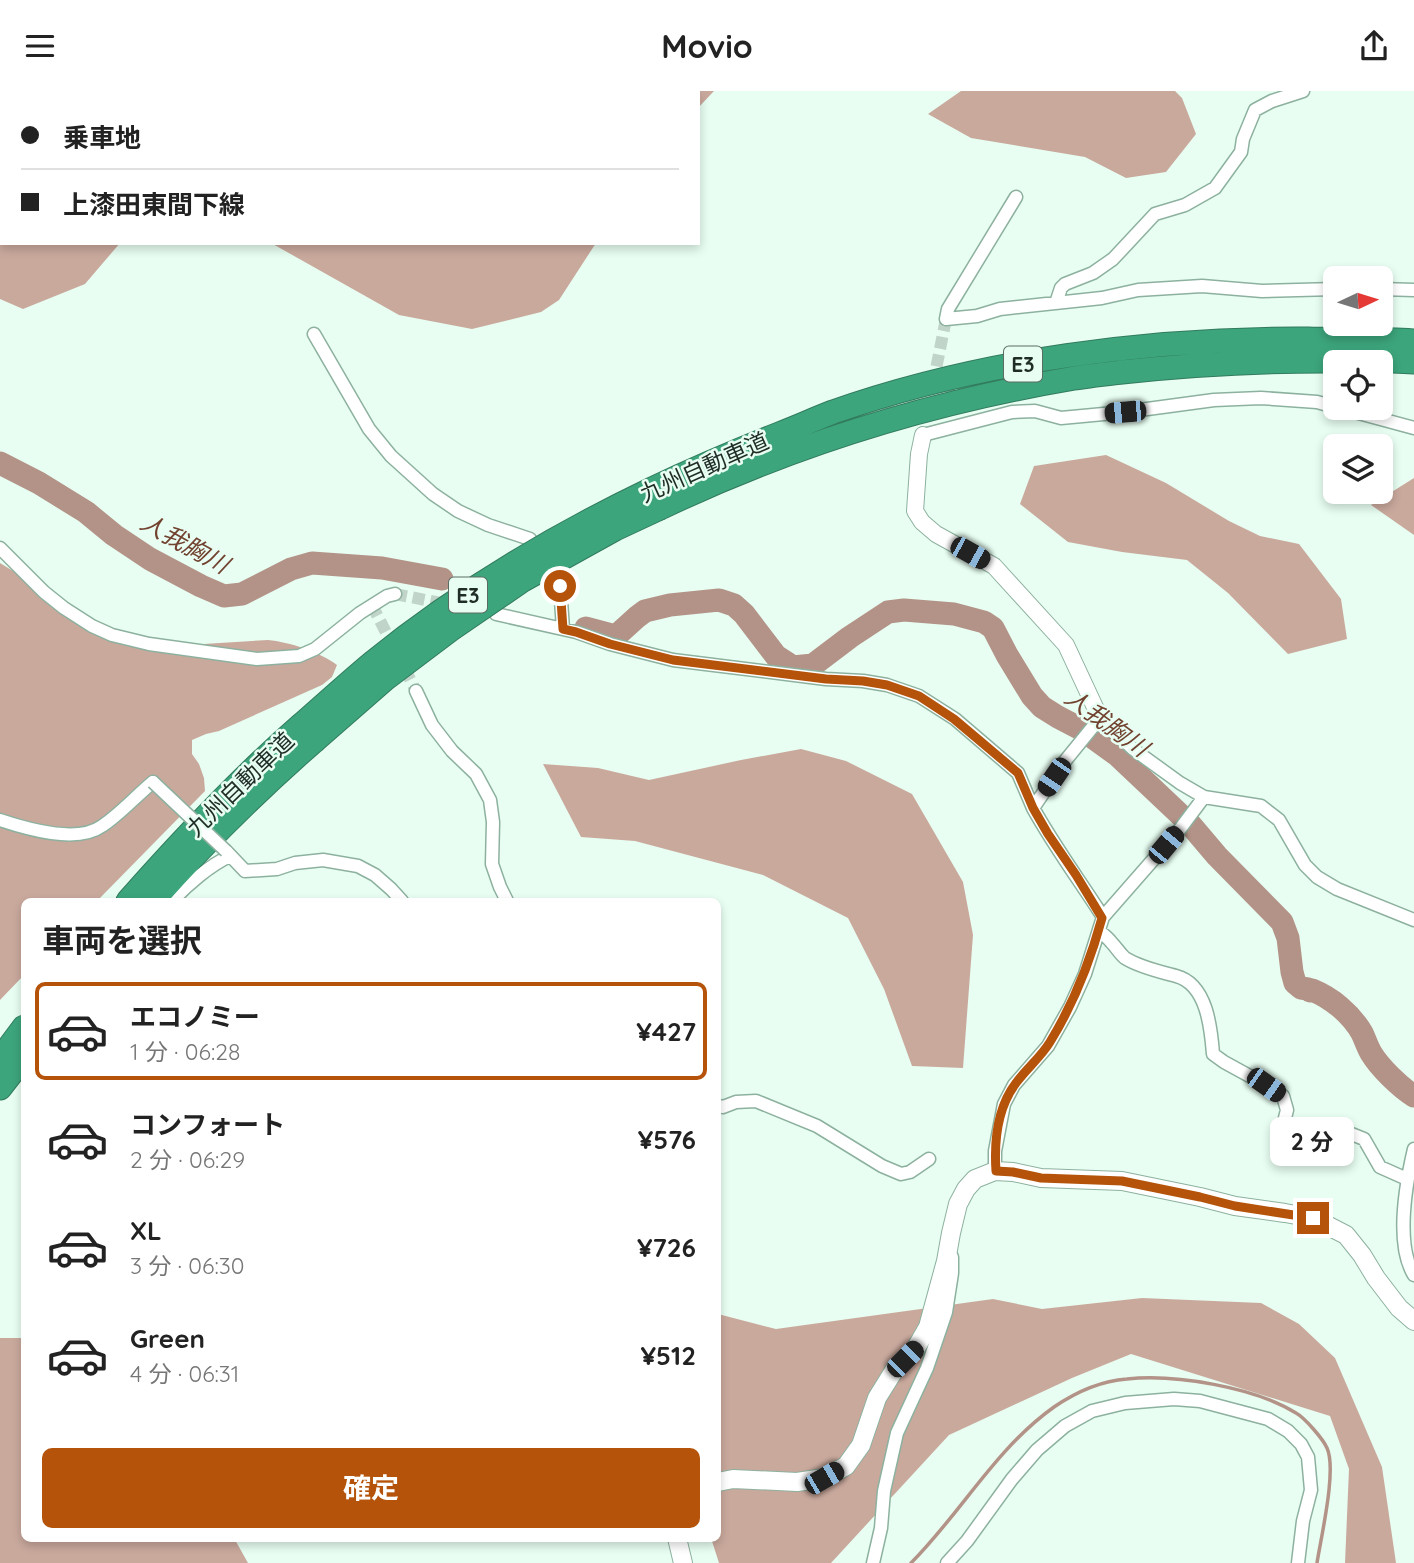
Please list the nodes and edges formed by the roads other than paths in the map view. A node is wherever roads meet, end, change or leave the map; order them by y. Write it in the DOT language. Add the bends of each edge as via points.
graph roads {
  1 [pos="1303,91"];
  2 [pos="1016,197"];
  3 [pos="1323,289"];
  4 [pos="1393,289"];
  5 [pos="1414,290"];
  6 [pos="1056,303"];
  7 [pos="314,334"];
  8 [pos="1414,341"];
  9 [pos="1414,362"];
  10 [pos="1323,404"];
  11 [pos="1385,420"];
  12 [pos="1414,428"];
  13 [pos="923,435"];
  14 [pos="656,498"];
  15 [pos="530,539"];
  16 [pos="0,548"];
  17 [pos="560,586"];
  18 [pos="395,594"];
  19 [pos="496,614"];
  20 [pos="563,629"];
  21 [pos="416,691"];
  22 [pos="1100,718"];
  23 [pos="307,734"];
  24 [pos="1204,797"];
  25 [pos="1033,808"];
  26 [pos="0,820"];
  27 [pos="228,853"];
  28 [pos="131,898"];
  29 [pos="156,898"];
  30 [pos="175,898"];
  31 [pos="399,898"];
  32 [pos="506,898"];
  33 [pos="1102,918"];
  34 [pos="1414,920"];
  35 [pos="1099,931"];
  36 [pos="21,1031"];
  37 [pos="0,1059"];
  38 [pos="21,1061"];
  39 [pos="21,1072"];
  40 [pos="0,1089"];
  41 [pos="0,1104"];
  42 [pos="721,1107"];
  43 [pos="1414,1149"];
  44 [pos="929,1159"];
  45 [pos="996,1171"];
  46 [pos="1406,1179"];
  47 [pos="951,1233"];
  48 [pos="1414,1275"];
  49 [pos="1414,1321"];
  50 [pos="721,1481"];
  51 [pos="678,1542"];
  52 [pos="682,1563"];
  53 [pos="873,1563"];
  54 [pos="947,1563"];
  55 [pos="1298,1563"];
  1 -- 6 [label="street" via="1255,110 1241,152 1215,188 1185,205 1155,214 1114,259 1065,284"];
  2 -- 6 [label="street" via="946,319"];
  3 -- 6 [label="street" via="1202,286"];
  4 -- 5 [label="street"];
  7 -- 15 [label="street" via="369,429 432,495 458,511"];
  8 -- 14 [label="highway, 九州自動車道 / E3" via="1270,339 1167,344 974,372 832,412 704,464"];
  9 -- 14 [label="highway, 九州自動車道 / E3" via="1269,361 1072,378 907,414 724,479"];
  10 -- 13 [label="street" via="1261,398 1214,400 1061,418 1035,411 1012,412"];
  11 -- 12 [label="street"];
  13 -- 22 [label="street" via="915,511 922,523 994,566 1066,645"];
  14 -- 23 [label="highway, 九州自動車道 / E3, bridge" via="615,529 523,580"];
  16 -- 18 [label="street" via="64,608 112,635 257,659 299,656 315,649 360,613"];
  17 -- 20 [label="street"];
  19 -- 20 [label="street"];
  20 -- 25 [label="street" via="673,660 863,681 919,696 1018,773"];
  21 -- 32 [label="street" via="432,725 475,774 490,800 492,864"];
  22 -- 24 [label="street" via="1133,749"];
  22 -- 25 [label="street"];
  23 -- 28 [label="highway, 九州自動車道 / E3" via="269,753"];
  23 -- 29 [label="highway, 九州自動車道 / E3" via="285,767"];
  24 -- 33 [label="street"];
  24 -- 34 [label="street" via="1261,806 1279,820 1317,877"];
  25 -- 33 [label="street"];
  26 -- 27 [label="street, bridge" via="36,830 86,833 103,826 153,782"];
  27 -- 30 [label="street"];
  27 -- 31 [label="street" via="245,871 323,860 358,866"];
  33 -- 35 [label="street"];
  35 -- 45 [label="street" via="1070,1007 1048,1046 1014,1085 1004,1104"];
  35 -- 46 [label="street" via="1124,957 1192,985 1211,1023 1213,1054 1283,1096 1284,1122 1296,1133 1315,1140 1349,1133 1364,1139 1380,1167"];
  36 -- 37 [label="highway"];
  38 -- 40 [label="highway"];
  39 -- 41 [label="street"];
  42 -- 44 [label="street" via="756,1101 817,1126 901,1174"];
  43 -- 46 [label="street"];
  45 -- 47 [label="main road" via="975,1179 966,1189"];
  45 -- 49 [label="main road" via="1122,1181 1313,1218 1346,1235 1399,1308"];
  46 -- 48 [label="street" via="1404,1242"];
  47 -- 50 [label="main road" via="928,1327 877,1398 861,1445 846,1466 824,1478 797,1482"];
  47 -- 53 [label="street" via="952,1273 946,1312 897,1433"];
  51 -- 52 [label="main road"];
  54 -- 55 [label="street" via="1037,1450 1065,1426 1092,1411 1174,1399 1268,1419 1301,1444 1308,1457 1311,1490"];
}
